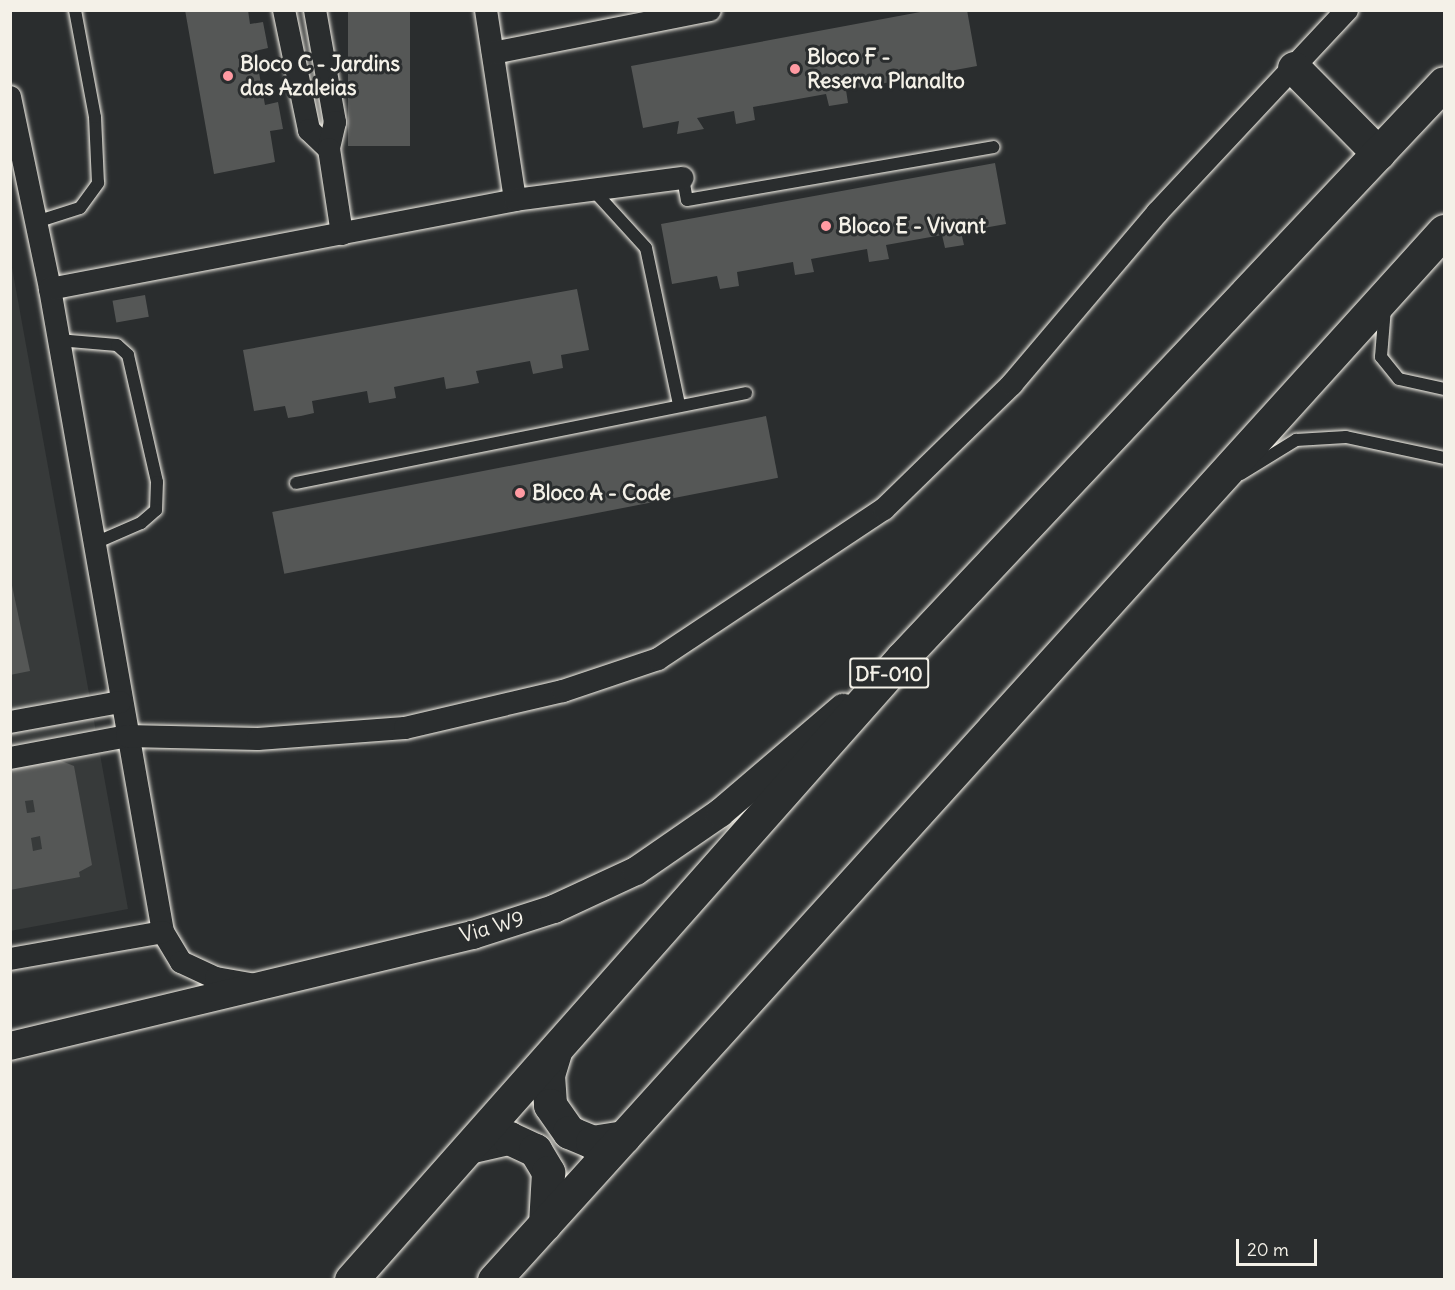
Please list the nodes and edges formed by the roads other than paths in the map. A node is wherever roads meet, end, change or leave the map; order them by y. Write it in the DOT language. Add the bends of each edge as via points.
graph roads {
  1 [pos="75,10"];
  2 [pos="284,10"];
  3 [pos="315,10"];
  4 [pos="486,10"];
  5 [pos="710,10"];
  6 [pos="1347,10"];
  7 [pos="493,53"];
  8 [pos="1294,68"];
  9 [pos="1444,83"];
  10 [pos="11,100"];
  11 [pos="14,142"];
  12 [pos="993,147"];
  13 [pos="329,149"];
  14 [pos="1378,153"];
  15 [pos="683,178"];
  16 [pos="594,191"];
  17 [pos="515,200"];
  18 [pos="36,222"];
  19 [pos="1444,231"];
  20 [pos="342,234"];
  21 [pos="50,289"];
  22 [pos="1386,293"];
  23 [pos="58,340"];
  24 [pos="1444,389"];
  25 [pos="746,393"];
  26 [pos="679,404"];
  27 [pos="1444,458"];
  28 [pos="296,483"];
  29 [pos="1212,492"];
  30 [pos="93,544"];
  31 [pos="902,658"];
  32 [pos="120,702"];
  33 [pos="10,722"];
  34 [pos="127,736"];
  35 [pos="10,758"];
  36 [pos="163,932"];
  37 [pos="10,959"];
  38 [pos="261,987"];
  39 [pos="10,1046"];
  40 [pos="555,1052"];
  41 [pos="624,1137"];
  42 [pos="473,1146"];
  43 [pos="544,1224"];
  44 [pos="351,1280"];
  45 [pos="494,1280"];
  1 -- 18 [label="lane" via="95,117 99,183 80,208"];
  2 -- 13 [label="street" via="309,130"];
  3 -- 13 [label="street" via="335,122"];
  4 -- 7 [label="street"];
  5 -- 7 [label="street"];
  6 -- 8 [label="street"];
  7 -- 17 [label="street"];
  8 -- 14 [label="main road"];
  8 -- 34 [label="street" via="1157,213 1012,384 884,509 657,659 563,691 405,728 258,739"];
  9 -- 14 [label="main road, DF-010"];
  10 -- 11 [label="street"];
  11 -- 18 [label="street"];
  12 -- 15 [label="lane" via="687,200"];
  13 -- 20 [label="street"];
  14 -- 31 [label="main road, DF-010"];
  15 -- 16 [label="street"];
  16 -- 17 [label="street"];
  16 -- 26 [label="lane" via="646,248"];
  17 -- 20 [label="street"];
  18 -- 21 [label="street"];
  19 -- 22 [label="main road"];
  20 -- 21 [label="street"];
  21 -- 23 [label="street"];
  22 -- 24 [label="lane" via="1381,357 1400,379"];
  22 -- 29 [label="main road"];
  23 -- 30 [label="street"];
  23 -- 30 [label="lane" via="117,345 128,355 157,482 156,510 141,523"];
  25 -- 26 [label="lane"];
  26 -- 28 [label="lane"];
  27 -- 29 [label="lane" via="1346,437 1296,440"];
  29 -- 41 [label="main road"];
  30 -- 32 [label="street"];
  31 -- 38 [label="street, Via W9" via="720,813 636,871 554,909 473,935"];
  31 -- 40 [label="main road, DF-010"];
  32 -- 33 [label="street"];
  32 -- 34 [label="street"];
  34 -- 35 [label="street"];
  34 -- 36 [label="street"];
  36 -- 37 [label="street"];
  36 -- 38 [label="street" via="181,962 216,978"];
  38 -- 39 [label="street, Via W9"];
  40 -- 41 [label="main road" via="548,1075 550,1104 569,1132 592,1142"];
  40 -- 42 [label="main road, DF-010"];
  41 -- 43 [label="main road"];
  42 -- 43 [label="main road" via="509,1138 535,1150 549,1172"];
  42 -- 44 [label="main road, DF-010"];
  43 -- 45 [label="main road"];
}
